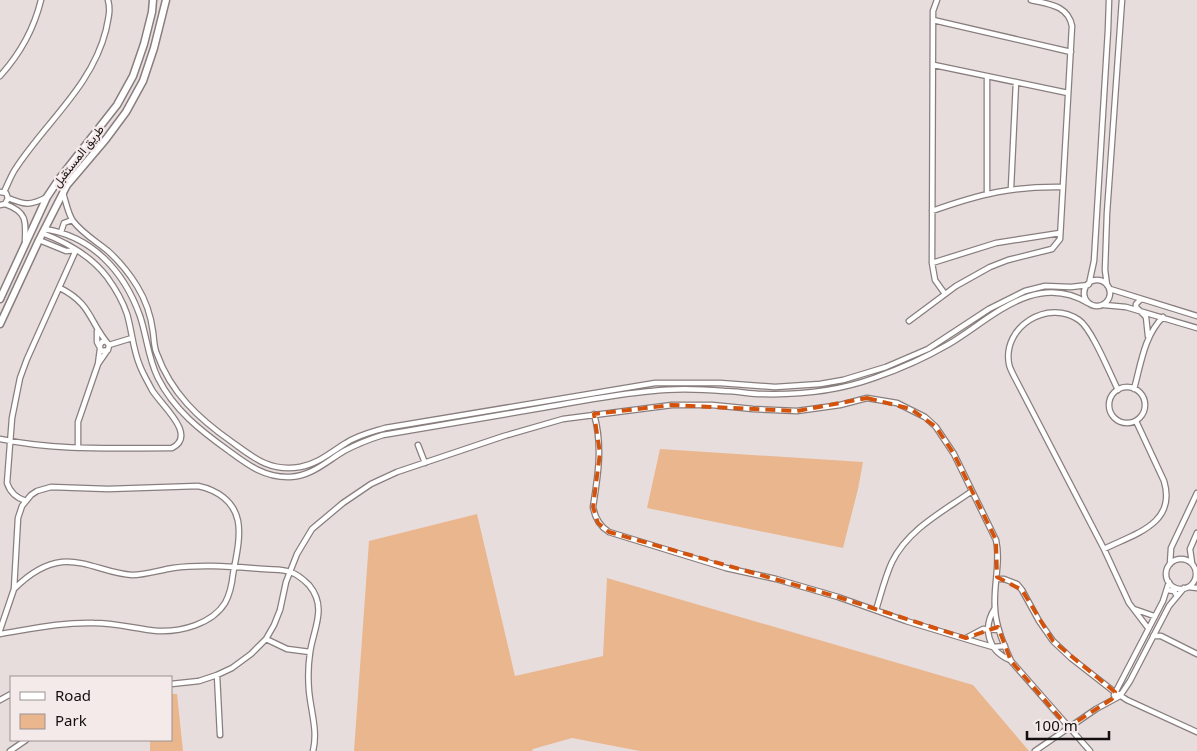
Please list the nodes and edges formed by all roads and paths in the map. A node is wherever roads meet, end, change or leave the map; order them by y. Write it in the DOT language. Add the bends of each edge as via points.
graph roads {
  1 [pos="41,0"];
  2 [pos="108,0"];
  3 [pos="153,0"];
  4 [pos="166,0"];
  5 [pos="937,0"];
  6 [pos="1031,0"];
  7 [pos="1109,0"];
  8 [pos="1122,0"];
  9 [pos="933,20"];
  10 [pos="1071,52"];
  11 [pos="1106,60"];
  12 [pos="1117,60"];
  13 [pos="934,64"];
  14 [pos="0,76"];
  15 [pos="987,76"];
  16 [pos="1016,82"];
  17 [pos="1068,93"];
  18 [pos="1063,187"];
  19 [pos="1011,188"];
  20 [pos="2,192"];
  21 [pos="63,192"];
  22 [pos="987,193"];
  23 [pos="47,197"];
  24 [pos="8,198"];
  25 [pos="3,204"];
  26 [pos="932,211"];
  27 [pos="1097,212"];
  28 [pos="1107,213"];
  29 [pos="72,220"];
  30 [pos="43,231"];
  31 [pos="62,232"];
  32 [pos="1060,233"];
  33 [pos="39,240"];
  34 [pos="25,242"];
  35 [pos="76,250"];
  36 [pos="932,263"];
  37 [pos="1088,284"];
  38 [pos="1109,287"];
  39 [pos="60,288"];
  40 [pos="945,294"];
  41 [pos="0,299"];
  42 [pos="1141,299"];
  43 [pos="1088,303"];
  44 [pos="1104,305"];
  45 [pos="1142,312"];
  46 [pos="1197,316"];
  47 [pos="1163,317"];
  48 [pos="909,321"];
  49 [pos="0,324"];
  50 [pos="1197,328"];
  51 [pos="97,331"];
  52 [pos="132,338"];
  53 [pos="1147,340"];
  54 [pos="107,343"];
  55 [pos="100,348"];
  56 [pos="107,351"];
  57 [pos="98,364"];
  58 [pos="1134,389"];
  59 [pos="1118,390"];
  60 [pos="564,397"];
  61 [pos="566,404"];
  62 [pos="594,414"];
  63 [pos="1136,421"];
  64 [pos="0,439"];
  65 [pos="10,442"];
  66 [pos="418,445"];
  67 [pos="78,448"];
  68 [pos="425,463"];
  69 [pos="972,491"];
  70 [pos="1197,493"];
  71 [pos="26,501"];
  72 [pos="1197,533"];
  73 [pos="1104,549"];
  74 [pos="1192,563"];
  75 [pos="1170,564"];
  76 [pos="234,567"];
  77 [pos="1196,570"];
  78 [pos="290,571"];
  79 [pos="997,579"];
  80 [pos="1169,582"];
  81 [pos="1186,587"];
  82 [pos="1197,588"];
  83 [pos="14,589"];
  84 [pos="1167,590"];
  85 [pos="1177,596"];
  86 [pos="995,608"];
  87 [pos="1133,609"];
  88 [pos="876,610"];
  89 [pos="1154,616"];
  90 [pos="1148,628"];
  91 [pos="988,629"];
  92 [pos="1157,629"];
  93 [pos="0,630"];
  94 [pos="999,630"];
  95 [pos="0,634"];
  96 [pos="1153,636"];
  97 [pos="1161,636"];
  98 [pos="966,638"];
  99 [pos="266,639"];
  100 [pos="1005,646"];
  101 [pos="993,647"];
  102 [pos="1138,647"];
  103 [pos="1146,651"];
  104 [pos="310,652"];
  105 [pos="1197,654"];
  106 [pos="1011,661"];
  107 [pos="217,675"];
  108 [pos="1123,677"];
  109 [pos="1130,681"];
  110 [pos="172,684"];
  111 [pos="1115,692"];
  112 [pos="1120,696"];
  113 [pos="1112,699"];
  114 [pos="1068,727"];
  115 [pos="1197,732"];
  116 [pos="220,735"];
  117 [pos="25,741"];
  118 [pos="10,751"];
  119 [pos="313,751"];
  120 [pos="1036,751"];
  121 [pos="1090,751"];
  1 -- 14 [label="street" via="23,46"];
  2 -- 20 [label="street" via="110,11 105,35 87,74 18,164"];
  3 -- 23 [label="main road, طريق المستقبل" via="133,76 117,105"];
  4 -- 21 [label="main road, طريق المستقبل" via="143,81 126,112"];
  5 -- 9 [label="street"];
  6 -- 10 [label="street" via="1067,12 1072,26"];
  7 -- 11 [label="street"];
  8 -- 12 [label="street"];
  9 -- 10 [label="street"];
  9 -- 13 [label="street"];
  10 -- 17 [label="street"];
  11 -- 12 [label="street"];
  11 -- 27 [label="street"];
  12 -- 28 [label="street"];
  13 -- 15 [label="street"];
  13 -- 26 [label="street"];
  15 -- 16 [label="street"];
  15 -- 22 [label="street"];
  16 -- 17 [label="street"];
  16 -- 19 [label="street"];
  17 -- 18 [label="street"];
  18 -- 19 [label="street"];
  18 -- 32 [label="street"];
  19 -- 22 [label="street"];
  20 -- 24 [label="street"];
  21 -- 29 [label="street"];
  21 -- 30 [label="main road, طريق المستقبل"];
  22 -- 26 [label="street"];
  23 -- 24 [label="street" via="28,205"];
  23 -- 34 [label="main road, طريق المستقبل"];
  24 -- 25 [label="street"];
  25 -- 34 [label="street" via="21,212 24,217"];
  26 -- 36 [label="street"];
  27 -- 28 [label="street"];
  27 -- 37 [label="street" via="1094,261"];
  28 -- 38 [label="street" via="1105,270"];
  29 -- 31 [label="street" via="64,223"];
  29 -- 60 [label="street" via="108,251 137,287 147,308 156,353 177,393 208,425 259,462 270,466 292,468 313,464 348,441 385,428"];
  30 -- 31 [label="street"];
  30 -- 33 [label="main road, طريق المستقبل"];
  30 -- 35 [label="street"];
  31 -- 61 [label="street" via="104,258 121,278 139,316 158,378 185,416 246,464 266,474 286,477 305,474 345,450 383,435"];
  32 -- 36 [label="street" via="996,243"];
  32 -- 40 [label="street" via="1057,245 1052,249 990,267"];
  33 -- 35 [label="street" via="66,252"];
  33 -- 49 [label="main road, طريق المستقبل"];
  34 -- 41 [label="main road, طريق المستقبل"];
  35 -- 39 [label="street"];
  35 -- 52 [label="street" via="107,278 127,314"];
  36 -- 40 [label="street" via="935,280"];
  37 -- 38 [label="street" via="1100,281"];
  37 -- 43 [label="street" via="1084,296"];
  37 -- 60 [label="street" via="1044,286 1025,291 989,309 928,349 886,368 843,380 775,387 720,382 654,383"];
  38 -- 42 [label="street"];
  38 -- 44 [label="street" via="1110,295"];
  39 -- 51 [label="street" via="85,307"];
  39 -- 65 [label="street" via="20,378"];
  40 -- 48 [label="street"];
  42 -- 45 [label="street" via="1136,307"];
  42 -- 46 [label="street"];
  43 -- 44 [label="street"];
  43 -- 61 [label="street" via="1062,293 1028,297 1005,306 912,364 870,380 834,388 782,394 688,389 652,391"];
  44 -- 45 [label="street"];
  45 -- 47 [label="street"];
  45 -- 53 [label="street" via="1147,323"];
  47 -- 50 [label="street"];
  47 -- 53 [label="street"];
  51 -- 54 [label="street"];
  51 -- 55 [label="street"];
  52 -- 54 [label="street"];
  52 -- 67 [label="street" via="140,367 180,427 181,441 172,448"];
  53 -- 58 [label="street"];
  54 -- 55 [label="street" via="102,342"];
  54 -- 56 [label="street"];
  55 -- 56 [label="street"];
  55 -- 57 [label="street"];
  56 -- 57 [label="street"];
  57 -- 67 [label="street" via="78,422"];
  58 -- 59 [label="street"];
  58 -- 63 [label="street" via="1142,396 1145,406"];
  59 -- 63 [label="street" via="1109,403 1111,414 1119,421"];
  59 -- 73 [label="street" via="1080,320 1059,313 1037,315 1019,329 1013,339 1009,356 1012,371"];
  60 -- 61 [label="street"];
  62 -- 68 [label="street" via="533,426"];
  62 -- 69 [label="street" via="672,405 797,411 867,398 882,399 911,409 936,427"];
  62 -- 88 [label="street" via="600,453 593,507 604,529 614,535 708,563 807,588"];
  63 -- 73 [label="street" via="1164,481 1166,504 1154,524"];
  64 -- 65 [label="street"];
  65 -- 67 [label="street"];
  65 -- 71 [label="street" via="7,483 12,493"];
  66 -- 68 [label="street"];
  68 -- 78 [label="street" via="371,484 342,503 312,529"];
  69 -- 79 [label="street" via="996,540 999,552"];
  69 -- 88 [label="street" via="920,527 904,543 893,561"];
  70 -- 75 [label="street" via="1171,548"];
  71 -- 76 [label="street" via="37,491 51,487 209,488 227,500 238,520"];
  71 -- 83 [label="street" via="18,518"];
  72 -- 74 [label="street" via="1190,549"];
  73 -- 87 [label="street"];
  74 -- 75 [label="street" via="1179,559"];
  74 -- 77 [label="street"];
  75 -- 80 [label="street" via="1166,574"];
  76 -- 78 [label="street"];
  76 -- 83 [label="street" via="194,566 134,575 80,562 61,562 35,571"];
  76 -- 95 [label="street" via="230,594 224,604 208,618 184,628 159,631 71,622"];
  77 -- 81 [label="street" via="1196,578"];
  78 -- 99 [label="street" via="280,610"];
  78 -- 104 [label="street" via="309,586 317,602 318,621"];
  79 -- 86 [label="street"];
  79 -- 111 [label="street" via="1017,584 1053,641"];
  80 -- 81 [label="street" via="1176,587"];
  80 -- 84 [label="street"];
  81 -- 82 [label="street"];
  81 -- 85 [label="street"];
  83 -- 93 [label="street"];
  84 -- 85 [label="street" via="1172,590"];
  84 -- 89 [label="street"];
  85 -- 92 [label="street" via="1168,606"];
  86 -- 91 [label="street" via="988,621"];
  86 -- 94 [label="street"];
  87 -- 89 [label="street"];
  87 -- 90 [label="street"];
  88 -- 98 [label="street"];
  89 -- 90 [label="street"];
  90 -- 102 [label="street"];
  91 -- 94 [label="street"];
  91 -- 98 [label="street"];
  91 -- 101 [label="street"];
  92 -- 96 [label="street"];
  92 -- 97 [label="street"];
  94 -- 100 [label="street"];
  96 -- 97 [label="street"];
  96 -- 103 [label="street"];
  97 -- 105 [label="street"];
  98 -- 101 [label="street"];
  99 -- 104 [label="street" via="287,649"];
  99 -- 107 [label="street" via="232,668"];
  100 -- 101 [label="street"];
  100 -- 106 [label="street"];
  101 -- 106 [label="street"];
  102 -- 103 [label="street"];
  102 -- 108 [label="street"];
  103 -- 109 [label="street"];
  104 -- 119 [label="street" via="309,692 315,727"];
  106 -- 114 [label="street"];
  107 -- 110 [label="street"];
  107 -- 116 [label="street"];
  108 -- 109 [label="street"];
  108 -- 111 [label="street"];
  109 -- 112 [label="street"];
  111 -- 112 [label="street"];
  111 -- 113 [label="street"];
  112 -- 113 [label="street"];
  112 -- 115 [label="street"];
  113 -- 114 [label="street"];
  114 -- 120 [label="street"];
  114 -- 121 [label="street"];
  117 -- 118 [label="street"];
}
